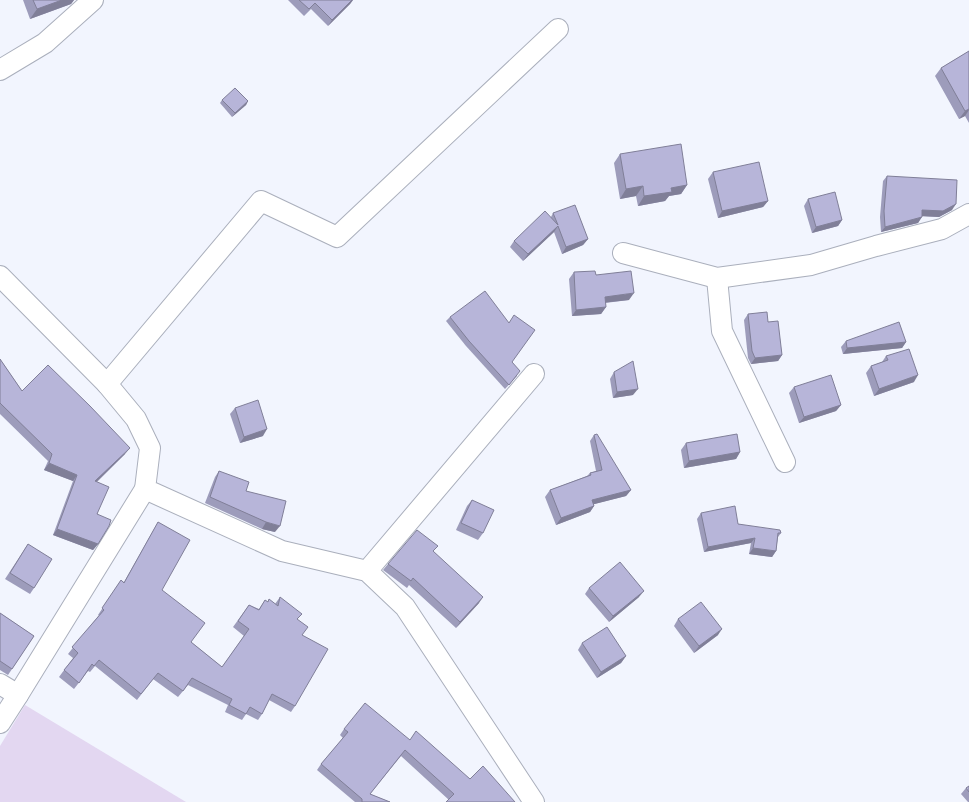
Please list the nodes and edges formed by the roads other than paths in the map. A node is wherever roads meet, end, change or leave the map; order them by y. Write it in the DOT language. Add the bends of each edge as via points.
graph roads {
  1 [pos="93,0"];
  2 [pos="558,29"];
  3 [pos="0,70"];
  4 [pos="969,214"];
  5 [pos="623,253"];
  6 [pos="0,276"];
  7 [pos="716,278"];
  8 [pos="534,374"];
  9 [pos="107,384"];
  10 [pos="786,462"];
  11 [pos="145,489"];
  12 [pos="367,571"];
  13 [pos="0,684"];
  14 [pos="18,695"];
  15 [pos="0,723"];
  16 [pos="534,802"];
  1 -- 3 [label="street" via="45,43"];
  2 -- 9 [label="street" via="337,237 261,201"];
  4 -- 7 [label="street" via="942,229 811,265"];
  5 -- 7 [label="street"];
  6 -- 9 [label="street"];
  7 -- 10 [label="street" via="722,331"];
  8 -- 12 [label="street"];
  9 -- 11 [label="street" via="136,419 150,448"];
  11 -- 12 [label="street" via="282,551"];
  11 -- 14 [label="street"];
  12 -- 16 [label="street" via="405,607"];
  13 -- 14 [label="street"];
  14 -- 15 [label="street"];
}
